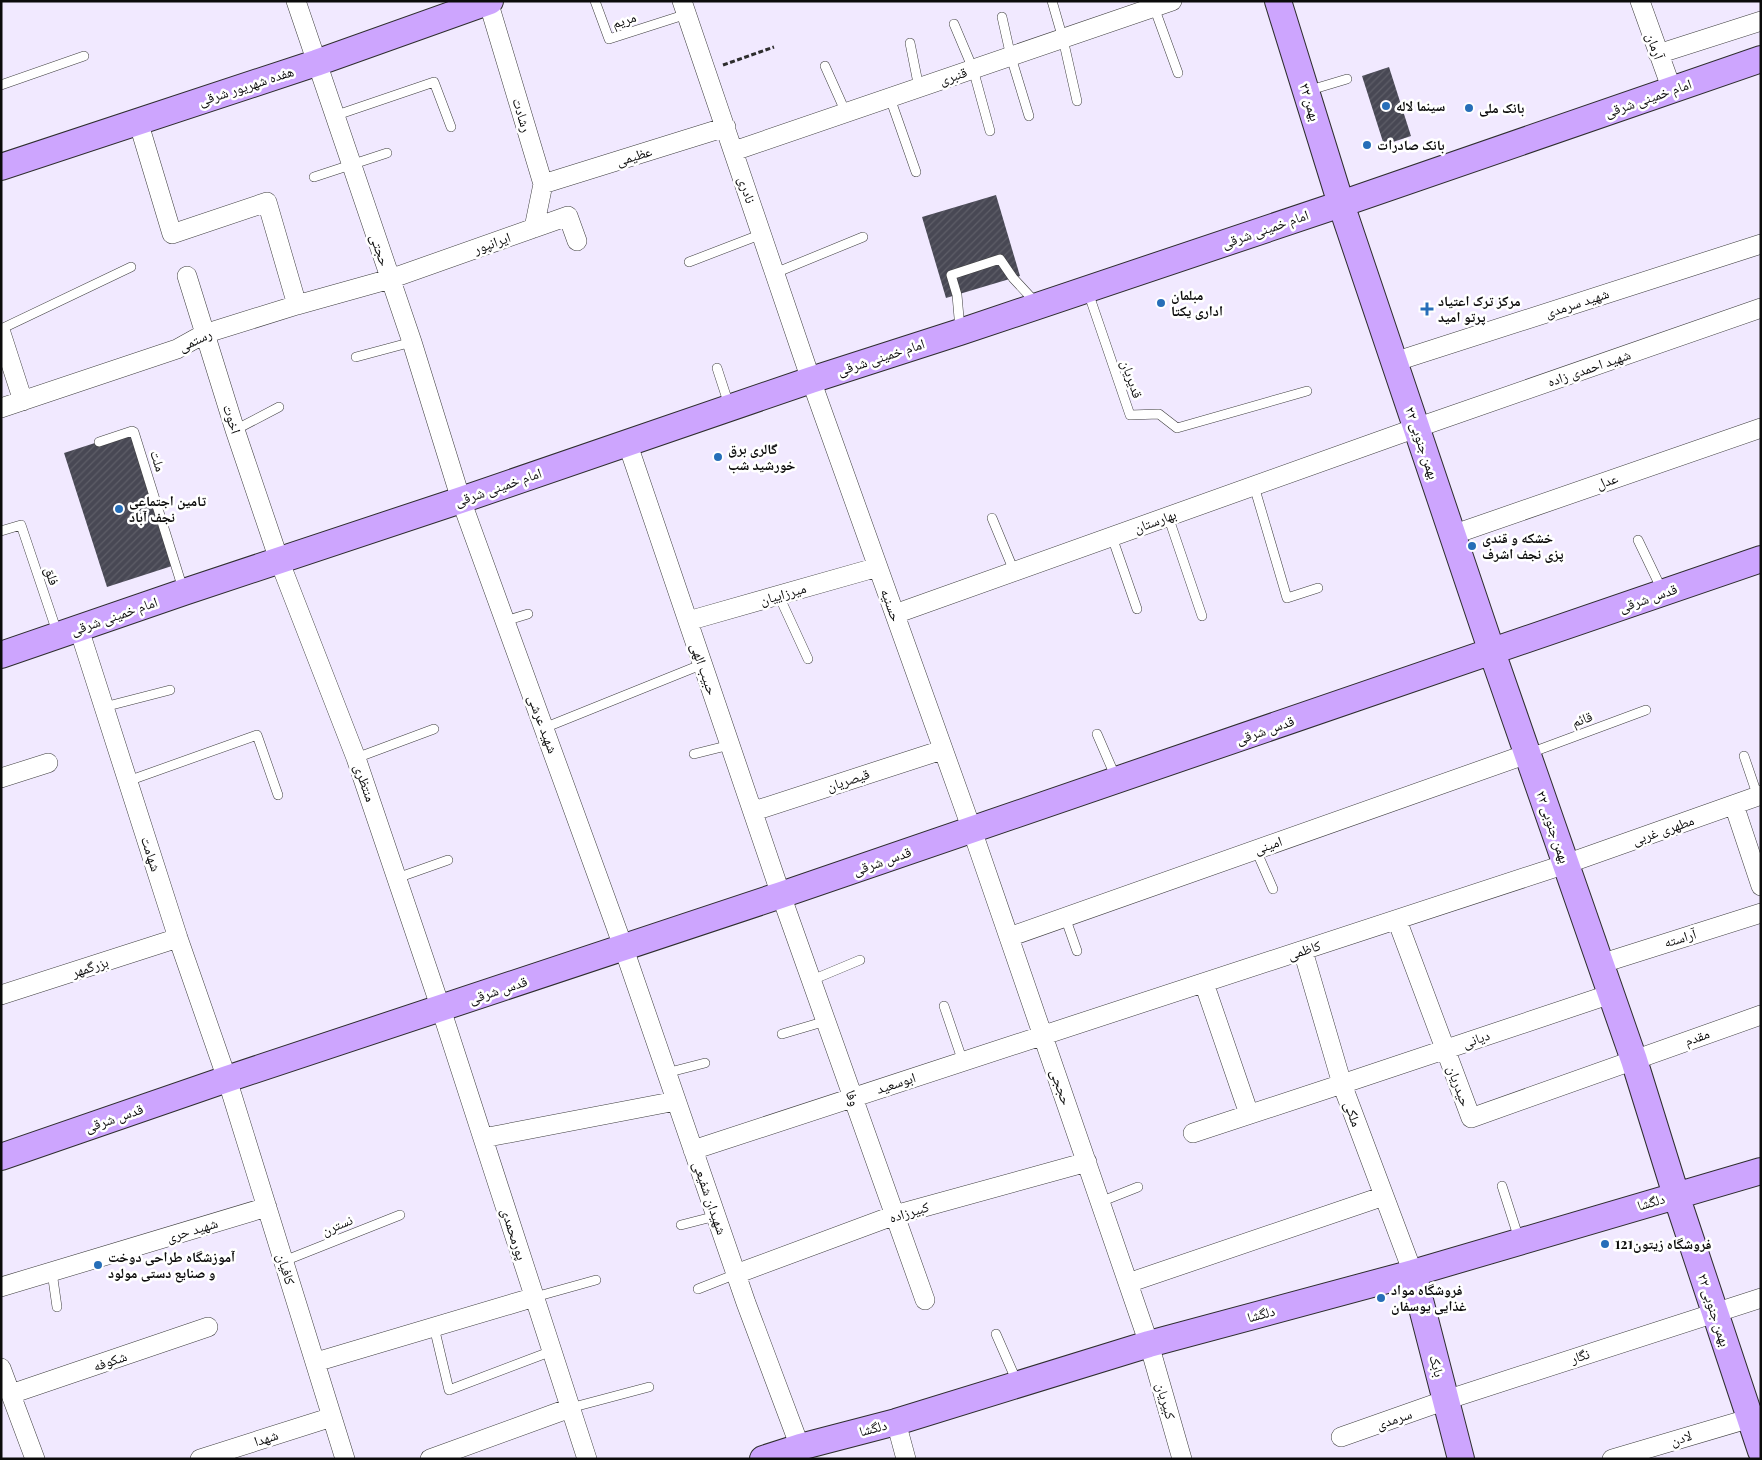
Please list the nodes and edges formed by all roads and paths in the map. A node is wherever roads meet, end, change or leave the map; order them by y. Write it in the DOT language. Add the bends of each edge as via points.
graph roads {
  1 [pos="296,1"];
  2 [pos="594,1"];
  3 [pos="1052,1"];
  4 [pos="1278,1"];
  5 [pos="1640,1"];
  6 [pos="489,2"];
  7 [pos="1163,4"];
  8 [pos="684,8"];
  9 [pos="1002,17"];
  10 [pos="1761,21"];
  11 [pos="954,24"];
  12 [pos="1063,39"];
  13 [pos="910,43"];
  14 [pos="774,47"];
  15 [pos="1658,54"];
  16 [pos="84,56"];
  17 [pos="1010,57"];
  18 [pos="1761,59"];
  19 [pos="316,63"];
  20 [pos="825,66"];
  21 [pos="973,69"];
  22 [pos="706,71"];
  23 [pos="1178,73"];
  24 [pos="1347,79"];
  25 [pos="1,85"];
  26 [pos="919,88"];
  27 [pos="1672,90"];
  28 [pos="1306,91"];
  29 [pos="890,98"];
  30 [pos="1077,101"];
  31 [pos="846,113"];
  32 [pos="334,116"];
  33 [pos="1030,116"];
  34 [pos="138,121"];
  35 [pos="451,127"];
  36 [pos="726,127"];
  37 [pos="990,131"];
  38 [pos="734,151"];
  39 [pos="387,153"];
  40 [pos="351,164"];
  41 [pos="1,167"];
  42 [pos="916,172"];
  43 [pos="314,177"];
  44 [pos="543,184"];
  45 [pos="1341,204"];
  46 [pos="534,228"];
  47 [pos="762,234"];
  48 [pos="863,237"];
  49 [pos="577,241"];
  50 [pos="1761,244"];
  51 [pos="689,262"];
  52 [pos="131,268"];
  53 [pos="775,273"];
  54 [pos="187,276"];
  55 [pos="390,279"];
  56 [pos="1087,289"];
  57 [pos="297,305"];
  58 [pos="1038,305"];
  59 [pos="1761,308"];
  60 [pos="1,329"];
  61 [pos="960,332"];
  62 [pos="1,334"];
  63 [pos="204,334"];
  64 [pos="412,342"];
  65 [pos="356,356"];
  66 [pos="1394,362"];
  67 [pos="717,368"];
  68 [pos="811,380"];
  69 [pos="1307,391"];
  70 [pos="23,401"];
  71 [pos="279,407"];
  72 [pos="1,408"];
  73 [pos="730,408"];
  74 [pos="1416,428"];
  75 [pos="1761,428"];
  76 [pos="235,430"];
  77 [pos="99,442"];
  78 [pos="627,442"];
  79 [pos="1254,486"];
  80 [pos="461,500"];
  81 [pos="1168,516"];
  82 [pos="992,518"];
  83 [pos="1,531"];
  84 [pos="1452,535"];
  85 [pos="1112,537"];
  86 [pos="1638,540"];
  87 [pos="280,560"];
  88 [pos="1761,560"];
  89 [pos="878,567"];
  90 [pos="1014,571"];
  91 [pos="1318,588"];
  92 [pos="184,592"];
  93 [pos="1664,593"];
  94 [pos="779,596"];
  95 [pos="1137,609"];
  96 [pos="528,614"];
  97 [pos="895,614"];
  98 [pos="1202,616"];
  99 [pos="505,621"];
  100 [pos="688,621"];
  101 [pos="68,632"];
  102 [pos="1492,652"];
  103 [pos="1,655"];
  104 [pos="808,659"];
  105 [pos="703,664"];
  106 [pos="170,690"];
  107 [pos="104,708"];
  108 [pos="1646,710"];
  109 [pos="544,728"];
  110 [pos="434,729"];
  111 [pos="1097,734"];
  112 [pos="730,745"];
  113 [pos="942,750"];
  114 [pos="694,754"];
  115 [pos="1527,754"];
  116 [pos="1744,756"];
  117 [pos="356,758"];
  118 [pos="48,762"];
  119 [pos="1,778"];
  120 [pos="128,781"];
  121 [pos="1117,781"];
  122 [pos="278,795"];
  123 [pos="1759,796"];
  124 [pos="1734,805"];
  125 [pos="754,812"];
  126 [pos="972,830"];
  127 [pos="1256,850"];
  128 [pos="448,860"];
  129 [pos="1566,864"];
  130 [pos="397,878"];
  131 [pos="1760,884"];
  132 [pos="1273,889"];
  133 [pos="782,895"];
  134 [pos="1761,913"];
  135 [pos="1065,917"];
  136 [pos="1397,920"];
  137 [pos="1009,937"];
  138 [pos="178,938"];
  139 [pos="624,949"];
  140 [pos="1077,951"];
  141 [pos="1303,951"];
  142 [pos="860,960"];
  143 [pos="1600,964"];
  144 [pos="812,980"];
  145 [pos="1204,983"];
  146 [pos="1611,994"];
  147 [pos="1,995"];
  148 [pos="944,1006"];
  149 [pos="441,1009"];
  150 [pos="1761,1015"];
  151 [pos="826,1022"];
  152 [pos="782,1034"];
  153 [pos="1043,1036"];
  154 [pos="1445,1049"];
  155 [pos="1634,1060"];
  156 [pos="963,1062"];
  157 [pos="705,1063"];
  158 [pos="666,1072"];
  159 [pos="227,1079"];
  160 [pos="1342,1084"];
  161 [pos="853,1097"];
  162 [pos="676,1101"];
  163 [pos="1249,1114"];
  164 [pos="1193,1132"];
  165 [pos="483,1138"];
  166 [pos="693,1150"];
  167 [pos="1,1157"];
  168 [pos="1087,1162"];
  169 [pos="1761,1170"];
  170 [pos="1502,1186"];
  171 [pos="1138,1187"];
  172 [pos="1676,1195"];
  173 [pos="1384,1196"];
  174 [pos="1100,1202"];
  175 [pos="267,1207"];
  176 [pos="400,1215"];
  177 [pos="895,1215"];
  178 [pos="716,1216"];
  179 [pos="681,1225"];
  180 [pos="1520,1241"];
  181 [pos="284,1261"];
  182 [pos="52,1272"];
  183 [pos="1413,1273"];
  184 [pos="736,1274"];
  185 [pos="596,1280"];
  186 [pos="1128,1283"];
  187 [pos="1,1287"];
  188 [pos="698,1288"];
  189 [pos="535,1297"];
  190 [pos="1761,1298"];
  191 [pos="925,1300"];
  192 [pos="57,1307"];
  193 [pos="1714,1312"];
  194 [pos="208,1327"];
  195 [pos="434,1327"];
  196 [pos="996,1334"];
  197 [pos="1149,1344"];
  198 [pos="552,1351"];
  199 [pos="316,1362"];
  200 [pos="1,1368"];
  201 [pos="1018,1384"];
  202 [pos="649,1387"];
  203 [pos="11,1394"];
  204 [pos="1446,1400"];
  205 [pos="570,1408"];
  206 [pos="1755,1416"];
  207 [pos="332,1417"];
  208 [pos="896,1422"];
  209 [pos="1341,1437"];
  210 [pos="800,1447"];
  211 [pos="1761,1451"];
  212 [pos="35,1459"];
  213 [pos="200,1459"];
  214 [pos="345,1459"];
  215 [pos="430,1459"];
  216 [pos="587,1459"];
  217 [pos="763,1459"];
  218 [pos="906,1459"];
  219 [pos="1182,1459"];
  220 [pos="1461,1459"];
  221 [pos="1612,1459"];
  1 -- 19 [label="street, حجتی"];
  2 -- 8 [label="lane, مریم" via="609,39"];
  3 -- 12 [label="lane"];
  4 -- 28 [label="street, ۲۲ بهمن"];
  5 -- 15 [label="street, آرمان"];
  6 -- 19 [label="street, هفده شهریور شرقی"];
  6 -- 44 [label="street, رشادت"];
  7 -- 12 [label="street, قنبری"];
  7 -- 23 [label="lane"];
  8 -- 22 [label="street, نادری"];
  9 -- 17 [label="lane"];
  10 -- 15 [label="street"];
  11 -- 21 [label="lane"];
  12 -- 17 [label="street, قنبری"];
  12 -- 30 [label="lane"];
  13 -- 26 [label="lane"];
  14 -- 22 [label="path"];
  15 -- 27 [label="street, آرمان"];
  16 -- 25 [label="lane"];
  17 -- 21 [label="street, قنبری"];
  17 -- 33 [label="lane"];
  18 -- 27 [label="street, امام خمینی شرقی"];
  19 -- 32 [label="street, حجتی"];
  19 -- 34 [label="street, هفده شهریور شرقی"];
  20 -- 31 [label="lane"];
  21 -- 26 [label="street, قنبری"];
  21 -- 37 [label="lane"];
  22 -- 36 [label="street, نادری"];
  24 -- 28 [label="lane"];
  26 -- 29 [label="street, قنبری"];
  27 -- 45 [label="street, امام خمینی شرقی"];
  28 -- 45 [label="street, ۲۲ بهمن"];
  29 -- 31 [label="street, قنبری"];
  29 -- 42 [label="lane"];
  31 -- 38 [label="street, قنبری"];
  32 -- 35 [label="lane" via="434,82"];
  32 -- 40 [label="street, حجتی"];
  34 -- 41 [label="street, هفده شهریور شرقی"];
  34 -- 57 [label="street" via="172,234 266,202"];
  36 -- 38 [label="street, نادری"];
  36 -- 44 [label="street, عظیمی"];
  38 -- 47 [label="street, نادری"];
  39 -- 40 [label="lane"];
  40 -- 43 [label="lane"];
  40 -- 55 [label="street, حجتی"];
  44 -- 46 [label="street, رشادت"];
  45 -- 56 [label="street, امام خمینی شرقی"];
  45 -- 66 [label="street, ۲۲ بهمن جنوبی"];
  46 -- 49 [label="street, ایرانپور" via="568,216"];
  46 -- 55 [label="street, ایرانپور"];
  47 -- 51 [label="lane"];
  47 -- 53 [label="street, نادری"];
  48 -- 53 [label="lane"];
  50 -- 66 [label="street, شهید سرمدی"];
  52 -- 60 [label="lane"];
  53 -- 68 [label="street, نادری"];
  54 -- 63 [label="street, اخوت"];
  55 -- 57 [label="street, رستمی"];
  55 -- 64 [label="street, حجتی"];
  56 -- 58 [label="street, امام خمینی شرقی"];
  56 -- 69 [label="lane, قدیریان" via="1130,415 1159,414 1177,428"];
  57 -- 63 [label="street, رستمی"];
  58 -- 61 [label="street, امام خمینی شرقی"];
  58 -- 61 [label="lane" via="1000,259 951,275 957,295"];
  59 -- 74 [label="street, شهید احمدی زاده"];
  61 -- 68 [label="street, امام خمینی شرقی"];
  62 -- 70 [label="street"];
  63 -- 70 [label="street, رستمی" via="177,349"];
  63 -- 76 [label="street, اخوت"];
  64 -- 65 [label="lane"];
  64 -- 80 [label="street, حجتی"];
  66 -- 74 [label="street, ۲۲ بهمن جنوبی"];
  67 -- 73 [label="lane"];
  68 -- 73 [label="street, امام خمینی شرقی"];
  68 -- 89 [label="street, حسنیه"];
  70 -- 72 [label="street, رستمی"];
  71 -- 76 [label="lane"];
  73 -- 78 [label="street, امام خمینی شرقی"];
  74 -- 79 [label="street, بهارستان"];
  74 -- 84 [label="street, ۲۲ بهمن جنوبی"];
  75 -- 84 [label="street, عدل"];
  76 -- 87 [label="street, اخوت"];
  77 -- 92 [label="lane, ملت" via="134,432"];
  78 -- 80 [label="street, امام خمینی شرقی"];
  78 -- 100 [label="street, حبیب الهی"];
  79 -- 81 [label="street, بهارستان"];
  79 -- 91 [label="lane" via="1287,598"];
  80 -- 87 [label="street, امام خمینی شرقی"];
  80 -- 99 [label="street, شهید عرشی"];
  81 -- 85 [label="street, بهارستان"];
  81 -- 98 [label="lane"];
  82 -- 90 [label="lane"];
  83 -- 101 [label="lane, فلق" via="21,525"];
  84 -- 102 [label="street, ۲۲ بهمن جنوبی"];
  85 -- 90 [label="street, بهارستان"];
  85 -- 95 [label="lane"];
  86 -- 93 [label="lane"];
  87 -- 92 [label="street, امام خمینی شرقی"];
  87 -- 117 [label="street, منتظری"];
  88 -- 93 [label="street, قدس شرقی"];
  89 -- 94 [label="street, میرزاییان"];
  89 -- 97 [label="street, حسنیه"];
  90 -- 97 [label="street, بهارستان"];
  92 -- 101 [label="street, امام خمینی شرقی"];
  93 -- 102 [label="street, قدس شرقی"];
  94 -- 100 [label="street, میرزاییان"];
  94 -- 104 [label="lane"];
  96 -- 99 [label="lane"];
  97 -- 113 [label="street, حسنیه"];
  99 -- 109 [label="street, شهید عرشی"];
  100 -- 105 [label="street, حبیب الهی"];
  101 -- 103 [label="street, امام خمینی شرقی"];
  101 -- 107 [label="street, شهامت"];
  102 -- 115 [label="street, ۲۲ بهمن جنوبی"];
  102 -- 121 [label="street, قدس شرقی"];
  105 -- 109 [label="lane"];
  105 -- 112 [label="street, حبیب الهی"];
  106 -- 107 [label="lane"];
  107 -- 120 [label="street, شهامت"];
  108 -- 115 [label="lane, قائم"];
  109 -- 139 [label="street, شهید عرشی"];
  110 -- 117 [label="lane"];
  111 -- 121 [label="lane"];
  112 -- 114 [label="lane"];
  112 -- 125 [label="street, حبیب الهی"];
  113 -- 125 [label="street, قیصریان"];
  113 -- 126 [label="street, حسنیه"];
  115 -- 127 [label="street, امینی"];
  115 -- 129 [label="street, ۲۲ بهمن جنوبی"];
  116 -- 123 [label="lane"];
  117 -- 130 [label="street, منتظری"];
  118 -- 119 [label="street"];
  120 -- 122 [label="lane" via="257,735"];
  120 -- 138 [label="street, شهامت"];
  121 -- 126 [label="street, قدس شرقی"];
  123 -- 124 [label="street, مطهری غربی"];
  124 -- 129 [label="street, مطهری غربی"];
  124 -- 131 [label="street"];
  125 -- 133 [label="street, حبیب الهی"];
  126 -- 133 [label="street, قدس شرقی"];
  126 -- 137 [label="street, حججی"];
  127 -- 132 [label="lane"];
  127 -- 135 [label="street, امینی"];
  128 -- 130 [label="lane"];
  129 -- 136 [label="street, کاظمی"];
  129 -- 143 [label="street, ۲۲ بهمن جنوبی"];
  130 -- 149 [label="street, منتظری"];
  133 -- 139 [label="street, قدس شرقی"];
  133 -- 144 [label="street, وفا"];
  134 -- 143 [label="street, آراسته"];
  135 -- 137 [label="street, امینی"];
  135 -- 140 [label="lane"];
  136 -- 141 [label="street, کاظمی"];
  136 -- 154 [label="street, حیدریان"];
  137 -- 153 [label="street, حججی"];
  138 -- 147 [label="street, بزرگمهر"];
  138 -- 159 [label="street, شهامت"];
  139 -- 149 [label="street, قدس شرقی"];
  139 -- 158 [label="street, شهیدان شفیعی"];
  141 -- 145 [label="street, کاظمی"];
  141 -- 160 [label="street, ملکی"];
  142 -- 144 [label="lane"];
  143 -- 146 [label="street, ۲۲ بهمن جنوبی"];
  144 -- 151 [label="street, وفا"];
  145 -- 153 [label="street, کاظمی"];
  145 -- 163 [label="street"];
  146 -- 154 [label="street, دیانی"];
  146 -- 155 [label="street, ۲۲ بهمن جنوبی"];
  148 -- 156 [label="lane"];
  149 -- 159 [label="street, قدس شرقی"];
  149 -- 165 [label="street, پورمحمدی"];
  150 -- 155 [label="street, مقدم"];
  151 -- 152 [label="lane"];
  151 -- 161 [label="street, وفا"];
  153 -- 156 [label="street, ابوسعید"];
  153 -- 168 [label="street, حججی"];
  154 -- 155 [label="street, حیدریان" via="1471,1118"];
  154 -- 160 [label="street, دیانی"];
  155 -- 172 [label="street, ۲۲ بهمن جنوبی"];
  156 -- 161 [label="street, ابوسعید"];
  157 -- 158 [label="lane"];
  158 -- 162 [label="street, شهیدان شفیعی"];
  159 -- 167 [label="street, قدس شرقی"];
  159 -- 175 [label="street, کافیان"];
  160 -- 163 [label="street, دیانی"];
  160 -- 173 [label="street, ملکی"];
  161 -- 166 [label="street, ابوسعید"];
  161 -- 177 [label="street, وفا"];
  162 -- 165 [label="street"];
  162 -- 166 [label="street, شهیدان شفیعی"];
  163 -- 164 [label="street, دیانی"];
  165 -- 189 [label="street, پورمحمدی"];
  166 -- 178 [label="street, شهیدان شفیعی"];
  168 -- 174 [label="street, حججی"];
  168 -- 177 [label="street, کبیرزاده"];
  169 -- 172 [label="street, دلگشا"];
  170 -- 180 [label="lane"];
  171 -- 174 [label="lane"];
  172 -- 180 [label="street, دلگشا"];
  172 -- 193 [label="street, ۲۲ بهمن جنوبی"];
  173 -- 183 [label="street, ملکی"];
  173 -- 186 [label="street"];
  174 -- 186 [label="street, حججی"];
  175 -- 181 [label="street, کافیان"];
  175 -- 182 [label="street, شهید حری"];
  176 -- 181 [label="lane, نسترن"];
  177 -- 184 [label="street, کبیرزاده"];
  177 -- 191 [label="street, وفا"];
  178 -- 179 [label="lane"];
  178 -- 184 [label="street, شهیدان شفیعی"];
  180 -- 183 [label="street, دلگشا"];
  181 -- 199 [label="street, کافیان"];
  182 -- 187 [label="street, شهید حری"];
  182 -- 192 [label="lane"];
  183 -- 197 [label="street, دلگشا"];
  183 -- 204 [label="street, بابک"];
  184 -- 188 [label="lane"];
  184 -- 210 [label="street, شهیدان شفیعی"];
  185 -- 189 [label="lane"];
  186 -- 197 [label="street, حججی"];
  189 -- 195 [label="street"];
  189 -- 198 [label="street, پورمحمدی"];
  190 -- 193 [label="street, نگار"];
  193 -- 204 [label="street, نگار"];
  193 -- 206 [label="street, ۲۲ بهمن جنوبی"];
  194 -- 203 [label="street, شکوفه"];
  195 -- 198 [label="lane" via="450,1390"];
  195 -- 199 [label="street"];
  196 -- 201 [label="lane"];
  197 -- 201 [label="street, دلگشا"];
  197 -- 219 [label="street, کبیریان"];
  198 -- 205 [label="street, پورمحمدی"];
  199 -- 207 [label="street, کافیان"];
  200 -- 203 [label="street"];
  201 -- 208 [label="street, دلگشا"];
  202 -- 205 [label="lane"];
  203 -- 212 [label="street"];
  204 -- 209 [label="street, سرمدی"];
  204 -- 220 [label="street, بابک"];
  205 -- 215 [label="street"];
  205 -- 216 [label="street, پورمحمدی"];
  206 -- 211 [label="street, ۲۲ بهمن جنوبی"];
  206 -- 221 [label="street, لادن"];
  207 -- 213 [label="street, شهدا"];
  207 -- 214 [label="street, کافیان"];
  208 -- 210 [label="street, دلگشا"];
  208 -- 218 [label="street"];
  210 -- 217 [label="street, دلگشا"];
}
